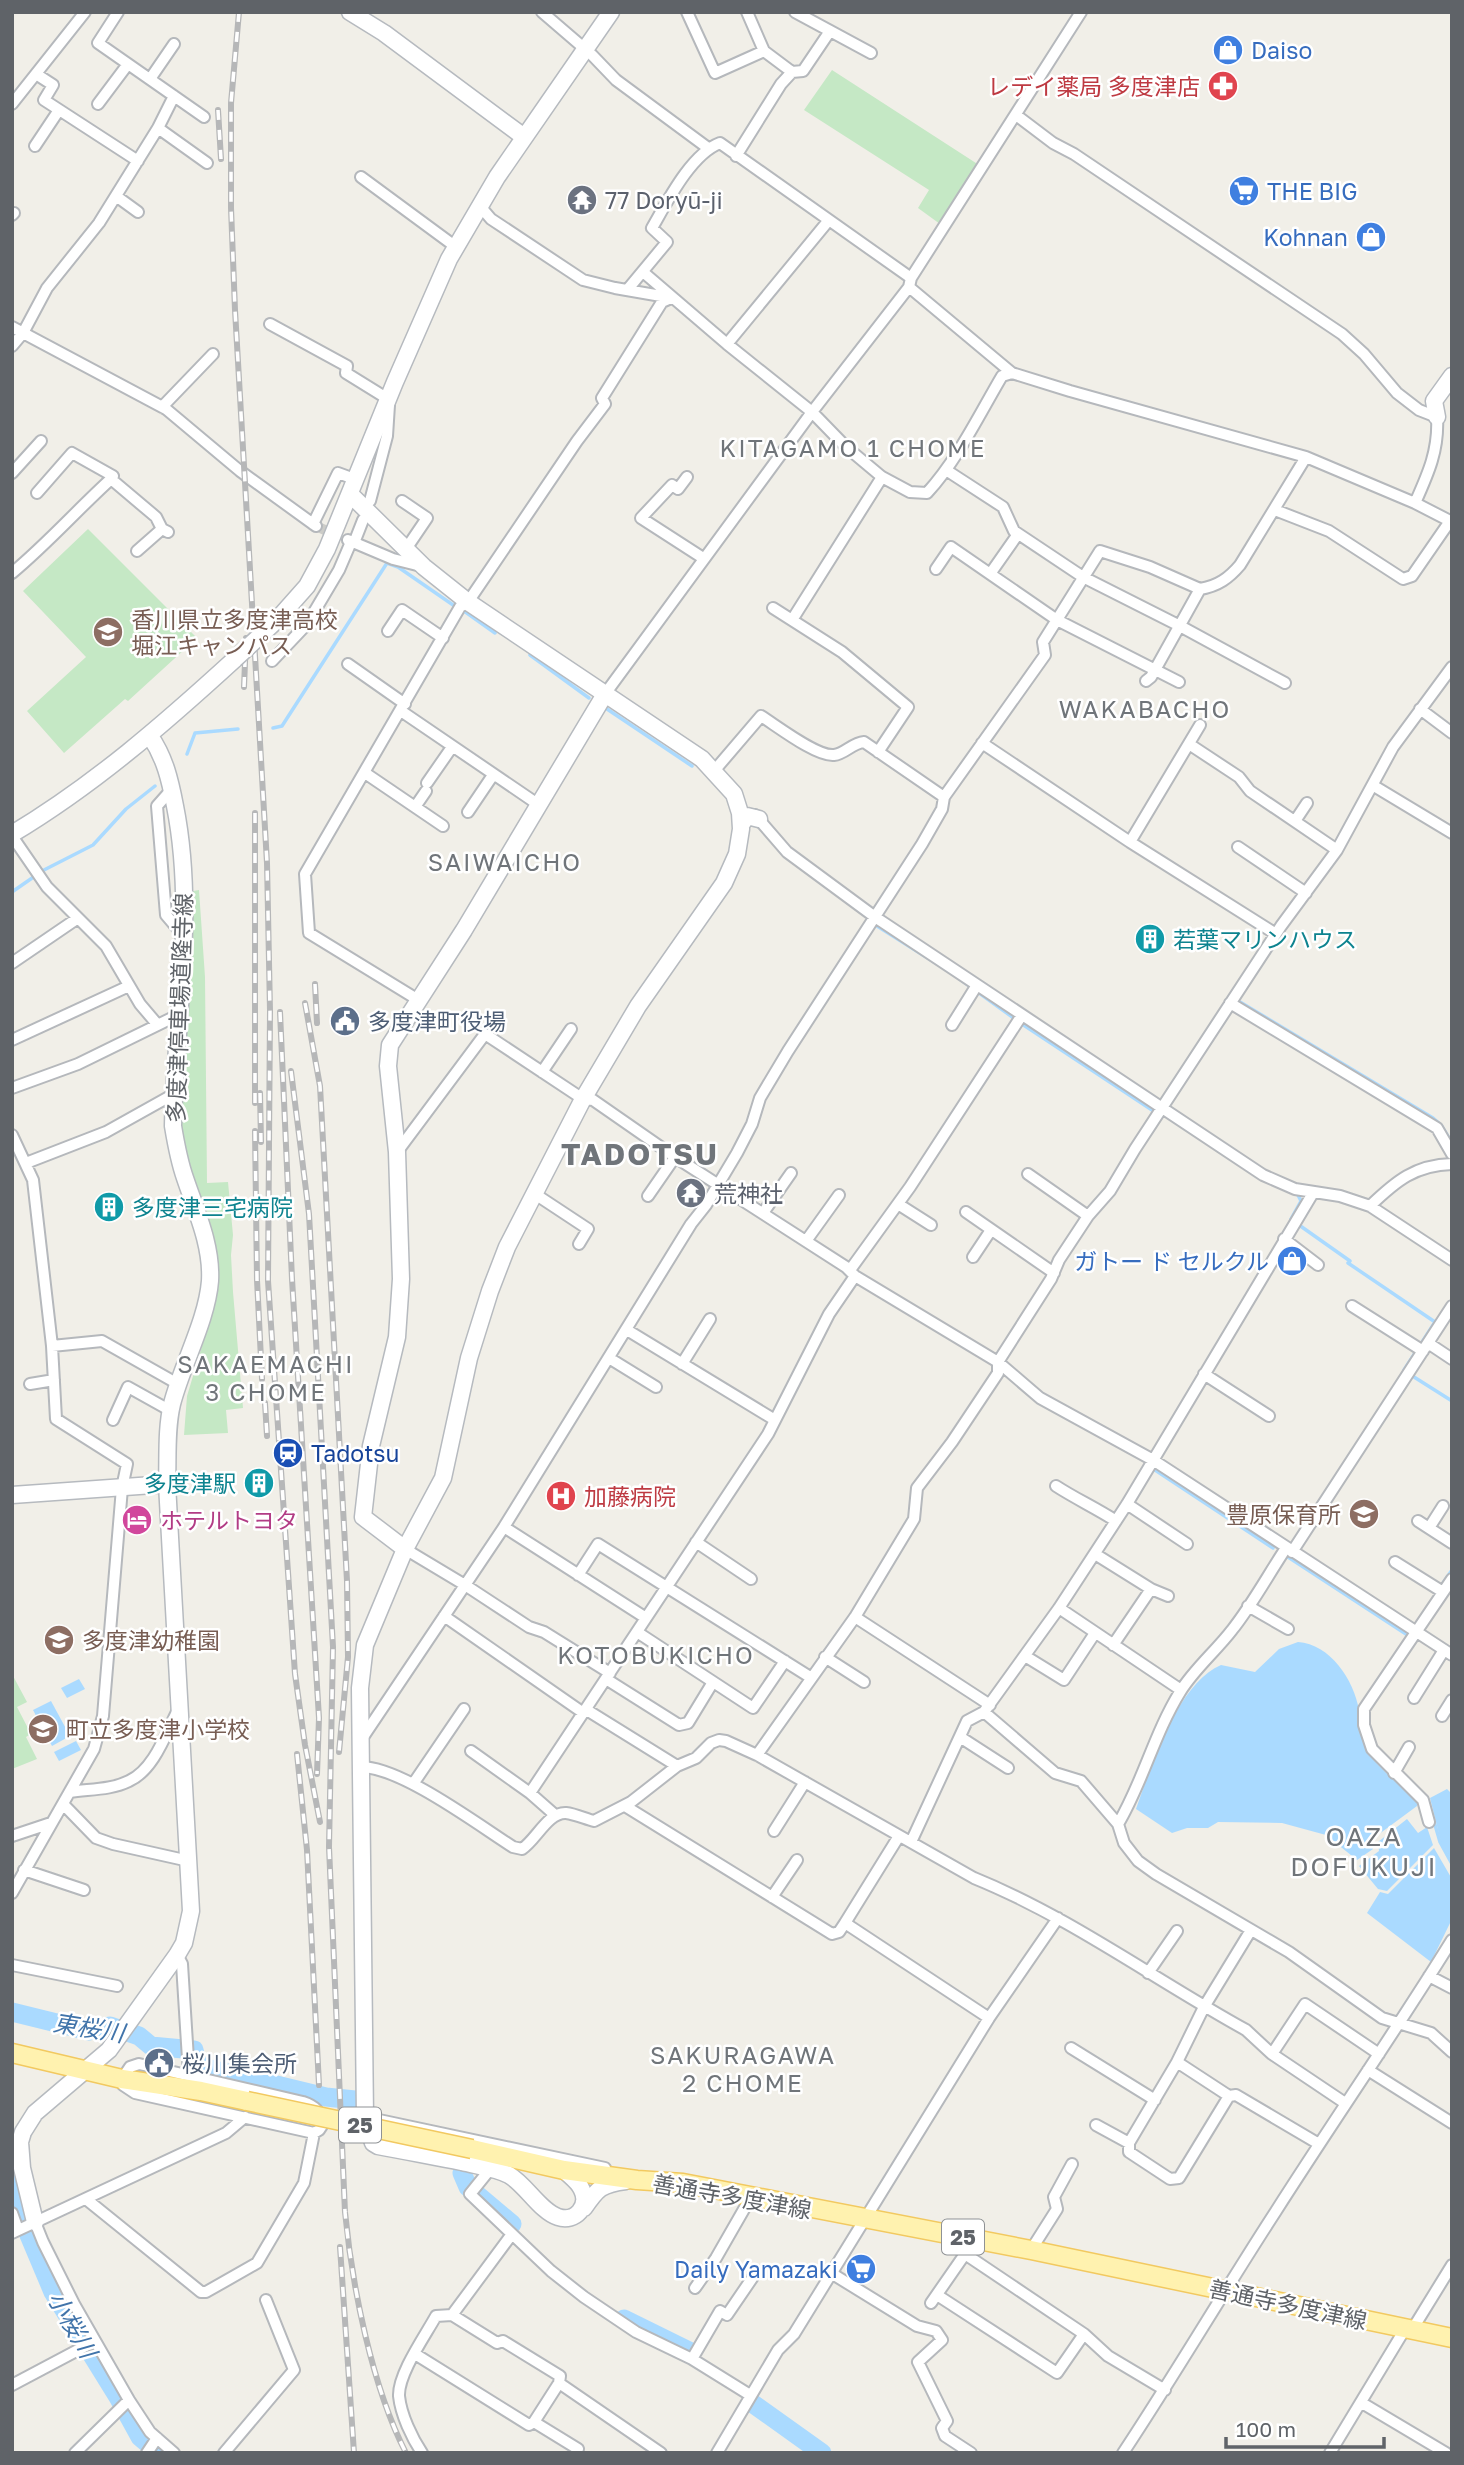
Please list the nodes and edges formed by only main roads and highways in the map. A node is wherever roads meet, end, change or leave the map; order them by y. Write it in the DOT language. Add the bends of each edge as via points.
graph roads {
  1 [pos="12,2053"];
  2 [pos="1452,2338"];
  1 -- 2 [label="main road, 善通寺多度津線 / 25, bridge" via="122,2080 201,2091 246,2109 564,2170 683,2183 865,2218 963,2246 1031,2250"];
}
